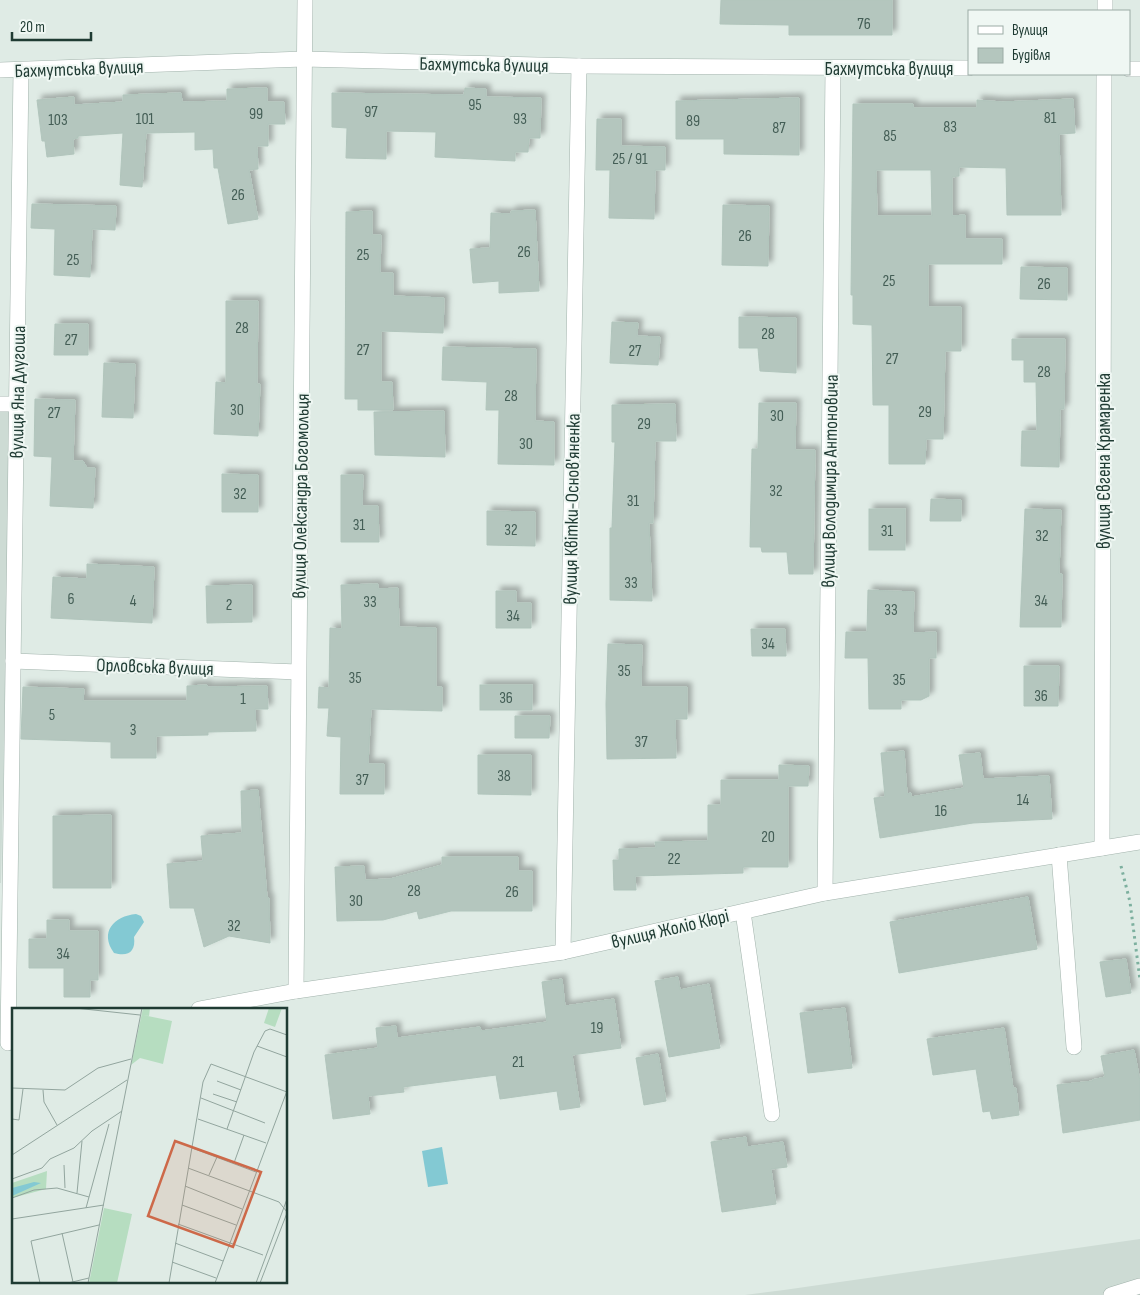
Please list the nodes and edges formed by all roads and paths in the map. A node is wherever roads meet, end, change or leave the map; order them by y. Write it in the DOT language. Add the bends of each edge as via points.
graph roads {
  1 [pos="305,0"];
  2 [pos="304,59"];
  3 [pos="579,66"];
  4 [pos="833,68"];
  5 [pos="968,68"];
  6 [pos="0,70"];
  7 [pos="21,70"];
  8 [pos="1104,75"];
  9 [pos="0,404"];
  10 [pos="16,404"];
  11 [pos="13,661"];
  12 [pos="298,672"];
  13 [pos="1140,842"];
  14 [pos="1102,848"];
  15 [pos="1060,855"];
  16 [pos="825,894"];
  17 [pos="742,912"];
  18 [pos="563,952"];
  19 [pos="1140,980"];
  20 [pos="296,991"];
  21 [pos="204,1008"];
  22 [pos="7,1043"];
  23 [pos="1074,1046"];
  24 [pos="772,1114"];
  25 [pos="1140,1286"];
  26 [pos="1111,1295"];
  1 -- 2 [label="street, вулиця Олександра Богомольця"];
  2 -- 3 [label="street, Бахмутська вулиця"];
  2 -- 7 [label="street, Бахмутська вулиця"];
  2 -- 12 [label="street, вулиця Олександра Богомольця"];
  3 -- 4 [label="street, Бахмутська вулиця"];
  3 -- 18 [label="street, вулиця Квітки-Основ'яненка"];
  4 -- 5 [label="street, Бахмутська вулиця"];
  4 -- 16 [label="street, вулиця Володимира Антоновича"];
  6 -- 7 [label="street, Бахмутська вулиця"];
  7 -- 10 [label="street, вулиця Яна Длугоша"];
  8 -- 14 [label="street, вулиця Євгена Крамаренка"];
  9 -- 10 [label="street"];
  10 -- 11 [label="street, вулиця Яна Длугоша"];
  11 -- 12 [label="street, Орловська вулиця"];
  11 -- 22 [label="street, вулиця Яна Длугоша"];
  12 -- 20 [label="street, вулиця Олександра Богомольця"];
  13 -- 14 [label="street, вулиця Жоліо Кюрі"];
  14 -- 15 [label="street, вулиця Жоліо Кюрі"];
  14 -- 19 [label="path" via="1120,861 1130,902"];
  15 -- 16 [label="street, вулиця Жоліо Кюрі"];
  15 -- 23 [label="street"];
  16 -- 17 [label="street, вулиця Жоліо Кюрі"];
  17 -- 18 [label="street, вулиця Жоліо Кюрі"];
  17 -- 24 [label="street"];
  18 -- 20 [label="street, вулиця Жоліо Кюрі"];
  20 -- 21 [label="street, вулиця Жоліо Кюрі"];
  25 -- 26 [label="street"];
}
